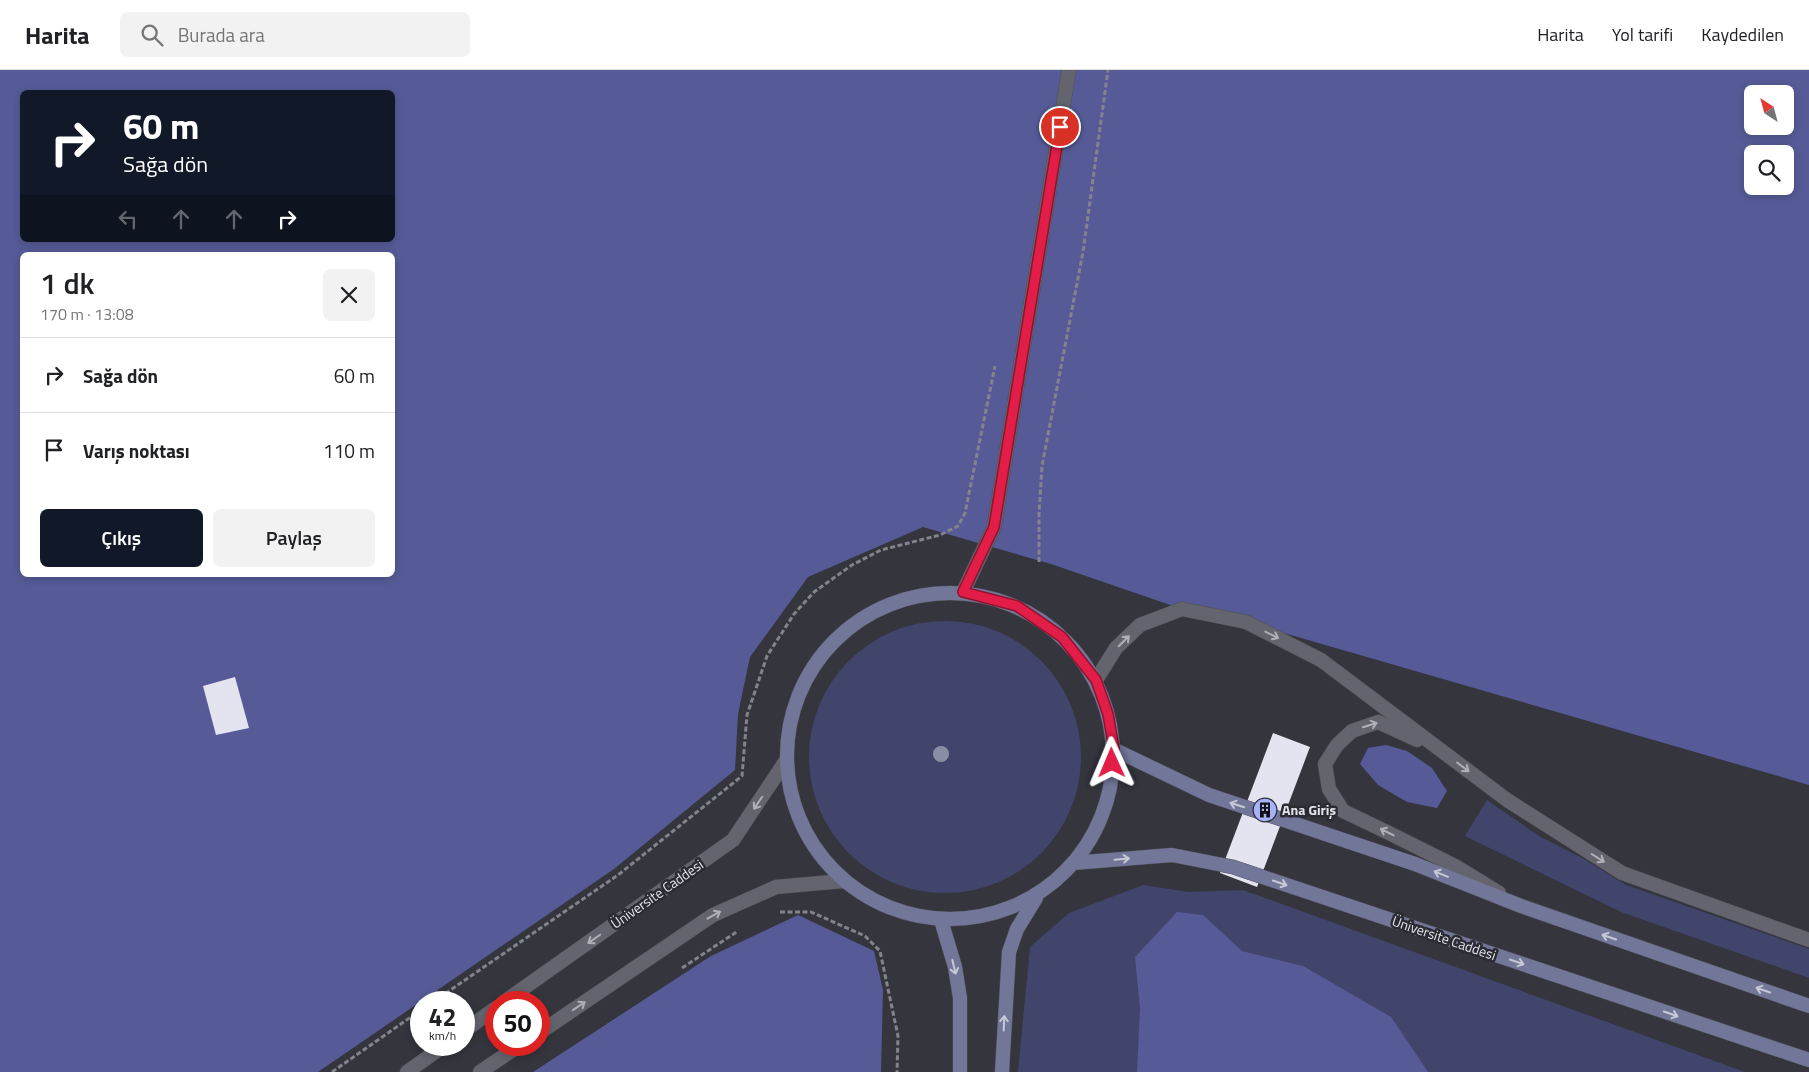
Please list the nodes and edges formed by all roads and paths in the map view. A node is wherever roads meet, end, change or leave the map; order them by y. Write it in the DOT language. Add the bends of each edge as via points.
graph roads {
  1 [pos="1069,70"];
  2 [pos="1108,70"];
  3 [pos="997,357"];
  4 [pos="1039,562"];
  5 [pos="963,592"];
  6 [pos="1096,680"];
  7 [pos="1114,749"];
  8 [pos="1441,751"];
  9 [pos="785,762"];
  10 [pos="1073,864"];
  11 [pos="843,881"];
  12 [pos="1036,898"];
  13 [pos="1522,906"];
  14 [pos="779,912"];
  15 [pos="941,920"];
  16 [pos="739,930"];
  17 [pos="1809,940"];
  18 [pos="682,968"];
  19 [pos="449,991"];
  20 [pos="520,991"];
  21 [pos="1809,1006"];
  22 [pos="410,1018"];
  23 [pos="550,1026"];
  24 [pos="430,1056"];
  25 [pos="504,1056"];
  26 [pos="1809,1060"];
  27 [pos="332,1072"];
  28 [pos="407,1072"];
  29 [pos="480,1072"];
  30 [pos="897,1072"];
  31 [pos="960,1072"];
  32 [pos="1002,1072"];
  1 -- 5 [label="street" via="994,527"];
  2 -- 4 [label="path" via="1083,252 1042,466"];
  3 -- 19 [label="path" via="965,513 958,526 940,535 881,550 852,565 814,592 794,614 767,656 747,715 742,776 618,875"];
  5 -- 6 [label="main road" via="1017,606 1062,637"];
  5 -- 9 [label="main road" via="908,598 858,620 818,658 793,708"];
  6 -- 7 [label="main road" via="1108,714"];
  6 -- 8 [label="street, one-way" via="1116,648 1140,625 1182,609 1246,622 1321,660"];
  7 -- 10 [label="main road" via="1110,790 1096,829"];
  13 -- 7 [label="main road, one-way" via="1415,864 1209,795"];
  13 -- 8 [label="street, one-way" via="1455,866 1343,811 1329,789 1325,764 1337,745 1352,731 1378,722"];
  8 -- 17 [label="street, one-way" via="1507,800 1622,873"];
  9 -- 11 [label="main road" via="793,807 813,848"];
  9 -- 20 [label="street, Üniversite Caddesi, one-way" via="733,840"];
  10 -- 12 [label="main road"];
  10 -- 26 [label="main road, Üniversite Caddesi, one-way" via="1172,855 1233,867"];
  11 -- 15 [label="main road" via="889,908"];
  23 -- 11 [label="street, one-way" via="713,915 776,887"];
  12 -- 15 [label="main road" via="995,913"];
  32 -- 12 [label="main road, one-way" via="1009,952 1017,929"];
  21 -- 13 [label="main road, one-way"];
  14 -- 30 [label="path" via="811,912 865,936 880,951 898,1036"];
  15 -- 31 [label="main road, one-way" via="960,998"];
  16 -- 18 [label="path"];
  22 -- 27 [label="path"];
  24 -- 28 [label="street"];
  25 -- 29 [label="street"];
}
